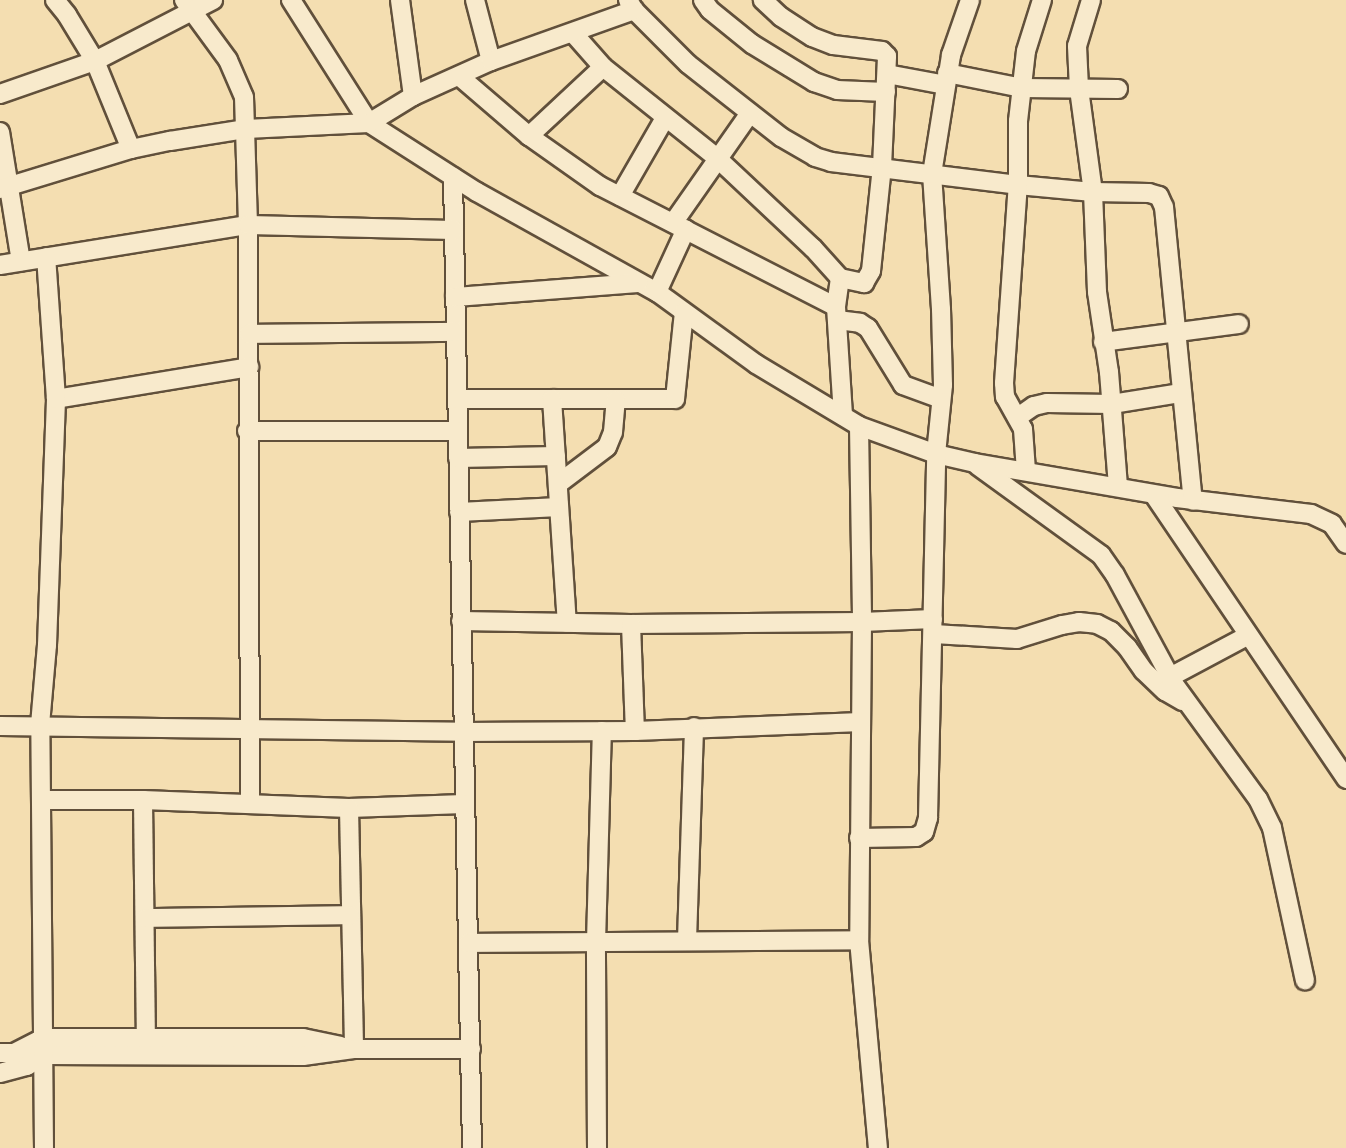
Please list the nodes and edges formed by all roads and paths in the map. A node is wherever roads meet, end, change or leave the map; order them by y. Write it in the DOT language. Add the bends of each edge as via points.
graph roads {
  1 [pos="55,0"];
  2 [pos="213,0"];
  3 [pos="291,0"];
  4 [pos="400,0"];
  5 [pos="475,0"];
  6 [pos="704,0"];
  7 [pos="763,0"];
  8 [pos="970,0"];
  9 [pos="1042,0"];
  10 [pos="1090,0"];
  11 [pos="188,5"];
  12 [pos="631,5"];
  13 [pos="573,33"];
  14 [pos="95,61"];
  15 [pos="491,61"];
  16 [pos="603,67"];
  17 [pos="459,76"];
  18 [pos="946,79"];
  19 [pos="886,83"];
  20 [pos="1022,88"];
  21 [pos="1079,88"];
  22 [pos="1118,89"];
  23 [pos="0,94"];
  24 [pos="413,96"];
  25 [pos="750,113"];
  26 [pos="665,118"];
  27 [pos="369,123"];
  28 [pos="246,129"];
  29 [pos="0,132"];
  30 [pos="529,136"];
  31 [pos="131,149"];
  32 [pos="717,158"];
  33 [pos="882,167"];
  34 [pos="932,174"];
  35 [pos="453,177"];
  36 [pos="1018,185"];
  37 [pos="5,188"];
  38 [pos="1093,192"];
  39 [pos="620,196"];
  40 [pos="248,225"];
  41 [pos="679,226"];
  42 [pos="454,230"];
  43 [pos="46,257"];
  44 [pos="21,261"];
  45 [pos="0,265"];
  46 [pos="840,278"];
  47 [pos="638,283"];
  48 [pos="657,292"];
  49 [pos="455,297"];
  50 [pos="684,312"];
  51 [pos="837,314"];
  52 [pos="1239,324"];
  53 [pos="456,332"];
  54 [pos="1175,332"];
  55 [pos="249,334"];
  56 [pos="1103,342"];
  57 [pos="249,367"];
  58 [pos="1181,393"];
  59 [pos="56,399"];
  60 [pos="457,399"];
  61 [pos="552,399"];
  62 [pos="941,399"];
  63 [pos="616,400"];
  64 [pos="1112,404"];
  65 [pos="843,416"];
  66 [pos="1018,417"];
  67 [pos="859,426"];
  68 [pos="247,431"];
  69 [pos="457,431"];
  70 [pos="936,454"];
  71 [pos="556,456"];
  72 [pos="458,458"];
  73 [pos="975,464"];
  74 [pos="1026,471"];
  75 [pos="558,484"];
  76 [pos="1118,487"];
  77 [pos="1154,495"];
  78 [pos="1193,501"];
  79 [pos="559,507"];
  80 [pos="459,512"];
  81 [pos="1326,520"];
  82 [pos="1346,520"];
  83 [pos="1346,544"];
  84 [pos="461,621"];
  85 [pos="567,622"];
  86 [pos="862,622"];
  87 [pos="631,624"];
  88 [pos="933,626"];
  89 [pos="1247,636"];
  90 [pos="1170,677"];
  91 [pos="1189,705"];
  92 [pos="861,722"];
  93 [pos="40,725"];
  94 [pos="0,726"];
  95 [pos="694,727"];
  96 [pos="249,729"];
  97 [pos="602,731"];
  98 [pos="635,731"];
  99 [pos="464,732"];
  100 [pos="1346,779"];
  101 [pos="41,800"];
  102 [pos="143,800"];
  103 [pos="250,804"];
  104 [pos="464,804"];
  105 [pos="349,808"];
  106 [pos="859,838"];
  107 [pos="350,915"];
  108 [pos="146,918"];
  109 [pos="687,940"];
  110 [pos="860,940"];
  111 [pos="596,942"];
  112 [pos="468,943"];
  113 [pos="1305,980"];
  114 [pos="146,1046"];
  115 [pos="44,1047"];
  116 [pos="471,1048"];
  117 [pos="354,1049"];
  118 [pos="0,1053"];
  119 [pos="0,1073"];
  120 [pos="44,1148"];
  121 [pos="472,1148"];
  122 [pos="597,1148"];
  123 [pos="878,1148"];
  1 -- 14 [label="street"];
  2 -- 11 [label="street"];
  3 -- 27 [label="street"];
  4 -- 24 [label="street"];
  5 -- 15 [label="street"];
  6 -- 19 [label="street" via="710,10 752,44 814,82 837,90"];
  7 -- 19 [label="street" via="812,37 833,45 884,52 888,58"];
  8 -- 18 [label="street"];
  9 -- 20 [label="street" via="1026,51"];
  10 -- 21 [label="street" via="1077,46"];
  11 -- 14 [label="street"];
  11 -- 28 [label="street" via="228,60 244,97"];
  12 -- 13 [label="street"];
  12 -- 25 [label="street" via="688,64"];
  13 -- 15 [label="street"];
  13 -- 16 [label="street"];
  14 -- 23 [label="street"];
  14 -- 31 [label="street"];
  15 -- 17 [label="street"];
  16 -- 26 [label="street"];
  16 -- 30 [label="street"];
  17 -- 24 [label="street"];
  17 -- 30 [label="street"];
  18 -- 19 [label="street"];
  18 -- 20 [label="street"];
  18 -- 34 [label="street"];
  19 -- 33 [label="street"];
  20 -- 21 [label="street"];
  20 -- 36 [label="street"];
  21 -- 22 [label="street"];
  21 -- 38 [label="street"];
  24 -- 27 [label="street"];
  25 -- 32 [label="street"];
  25 -- 33 [label="street" via="815,157"];
  26 -- 32 [label="street"];
  26 -- 39 [label="street"];
  27 -- 28 [label="street"];
  27 -- 35 [label="street"];
  28 -- 31 [label="street"];
  28 -- 40 [label="street"];
  29 -- 37 [label="street"];
  30 -- 39 [label="street"];
  31 -- 37 [label="street"];
  32 -- 41 [label="street"];
  32 -- 46 [label="street"];
  33 -- 34 [label="street"];
  33 -- 46 [label="street" via="868,279 858,284"];
  34 -- 36 [label="street"];
  34 -- 62 [label="street" via="941,298"];
  35 -- 42 [label="street"];
  35 -- 47 [label="street"];
  36 -- 38 [label="street"];
  36 -- 66 [label="street" via="1004,383 1005,397"];
  37 -- 44 [label="street"];
  38 -- 54 [label="street" via="1159,196"];
  38 -- 56 [label="street"];
  39 -- 41 [label="street"];
  40 -- 42 [label="street"];
  40 -- 43 [label="street"];
  40 -- 55 [label="street"];
  41 -- 48 [label="street"];
  41 -- 51 [label="street"];
  42 -- 49 [label="street"];
  43 -- 44 [label="street"];
  43 -- 59 [label="street"];
  44 -- 45 [label="street"];
  46 -- 51 [label="street"];
  47 -- 48 [label="street"];
  47 -- 49 [label="street"];
  48 -- 50 [label="street"];
  49 -- 53 [label="street"];
  50 -- 63 [label="street" via="675,399"];
  50 -- 65 [label="street" via="756,364"];
  51 -- 62 [label="street" via="868,327 903,385"];
  51 -- 65 [label="street"];
  52 -- 54 [label="street"];
  53 -- 55 [label="street"];
  53 -- 60 [label="street"];
  54 -- 56 [label="street"];
  54 -- 58 [label="street"];
  55 -- 57 [label="street"];
  56 -- 64 [label="street"];
  57 -- 59 [label="street"];
  57 -- 68 [label="street"];
  58 -- 64 [label="street"];
  58 -- 78 [label="street"];
  59 -- 93 [label="street"];
  60 -- 61 [label="street"];
  60 -- 69 [label="street"];
  61 -- 63 [label="street"];
  61 -- 71 [label="street"];
  62 -- 70 [label="street"];
  63 -- 75 [label="street" via="613,432 607,447"];
  64 -- 66 [label="street" via="1047,403"];
  64 -- 76 [label="street"];
  65 -- 67 [label="street"];
  66 -- 74 [label="street" via="1026,442"];
  67 -- 70 [label="street"];
  67 -- 86 [label="street"];
  68 -- 69 [label="street"];
  68 -- 96 [label="street"];
  69 -- 72 [label="street"];
  70 -- 73 [label="street"];
  70 -- 88 [label="street"];
  71 -- 72 [label="street"];
  71 -- 75 [label="street"];
  72 -- 80 [label="street"];
  73 -- 74 [label="street"];
  73 -- 90 [label="street" via="1101,555"];
  74 -- 76 [label="street"];
  75 -- 79 [label="street"];
  76 -- 77 [label="street"];
  77 -- 78 [label="street"];
  77 -- 89 [label="street"];
  78 -- 81 [label="street" via="1301,512"];
  79 -- 80 [label="street"];
  79 -- 85 [label="street"];
  80 -- 84 [label="street"];
  81 -- 82 [label="street"];
  81 -- 83 [label="street"];
  84 -- 85 [label="street"];
  84 -- 99 [label="street"];
  85 -- 87 [label="street"];
  86 -- 87 [label="street"];
  86 -- 88 [label="street"];
  86 -- 92 [label="street"];
  87 -- 98 [label="street"];
  88 -- 91 [label="street" via="1017,639 1062,625 1097,624 1111,631 1165,691"];
  88 -- 106 [label="street" via="926,828 916,837"];
  89 -- 90 [label="street"];
  89 -- 100 [label="street"];
  90 -- 91 [label="street"];
  91 -- 113 [label="street" via="1258,799 1272,828"];
  92 -- 95 [label="street"];
  92 -- 106 [label="street"];
  93 -- 94 [label="street"];
  93 -- 96 [label="street"];
  93 -- 101 [label="street"];
  95 -- 98 [label="street"];
  95 -- 109 [label="street"];
  96 -- 99 [label="street"];
  96 -- 103 [label="street"];
  97 -- 98 [label="street"];
  97 -- 99 [label="street"];
  97 -- 111 [label="street"];
  99 -- 104 [label="street"];
  101 -- 102 [label="street"];
  101 -- 115 [label="street"];
  102 -- 103 [label="street"];
  102 -- 108 [label="street"];
  103 -- 105 [label="street"];
  104 -- 105 [label="street"];
  104 -- 112 [label="street"];
  105 -- 107 [label="street"];
  106 -- 110 [label="street"];
  107 -- 108 [label="street"];
  107 -- 117 [label="street"];
  108 -- 114 [label="street"];
  109 -- 110 [label="street"];
  109 -- 111 [label="street"];
  110 -- 123 [label="street"];
  111 -- 112 [label="street"];
  111 -- 122 [label="street"];
  112 -- 116 [label="street"];
  114 -- 115 [label="street"];
  114 -- 117 [label="street" via="303,1038"];
  115 -- 118 [label="street"];
  115 -- 119 [label="street" via="27,1066"];
  115 -- 120 [label="street"];
  116 -- 117 [label="street"];
  116 -- 121 [label="street"];
}
